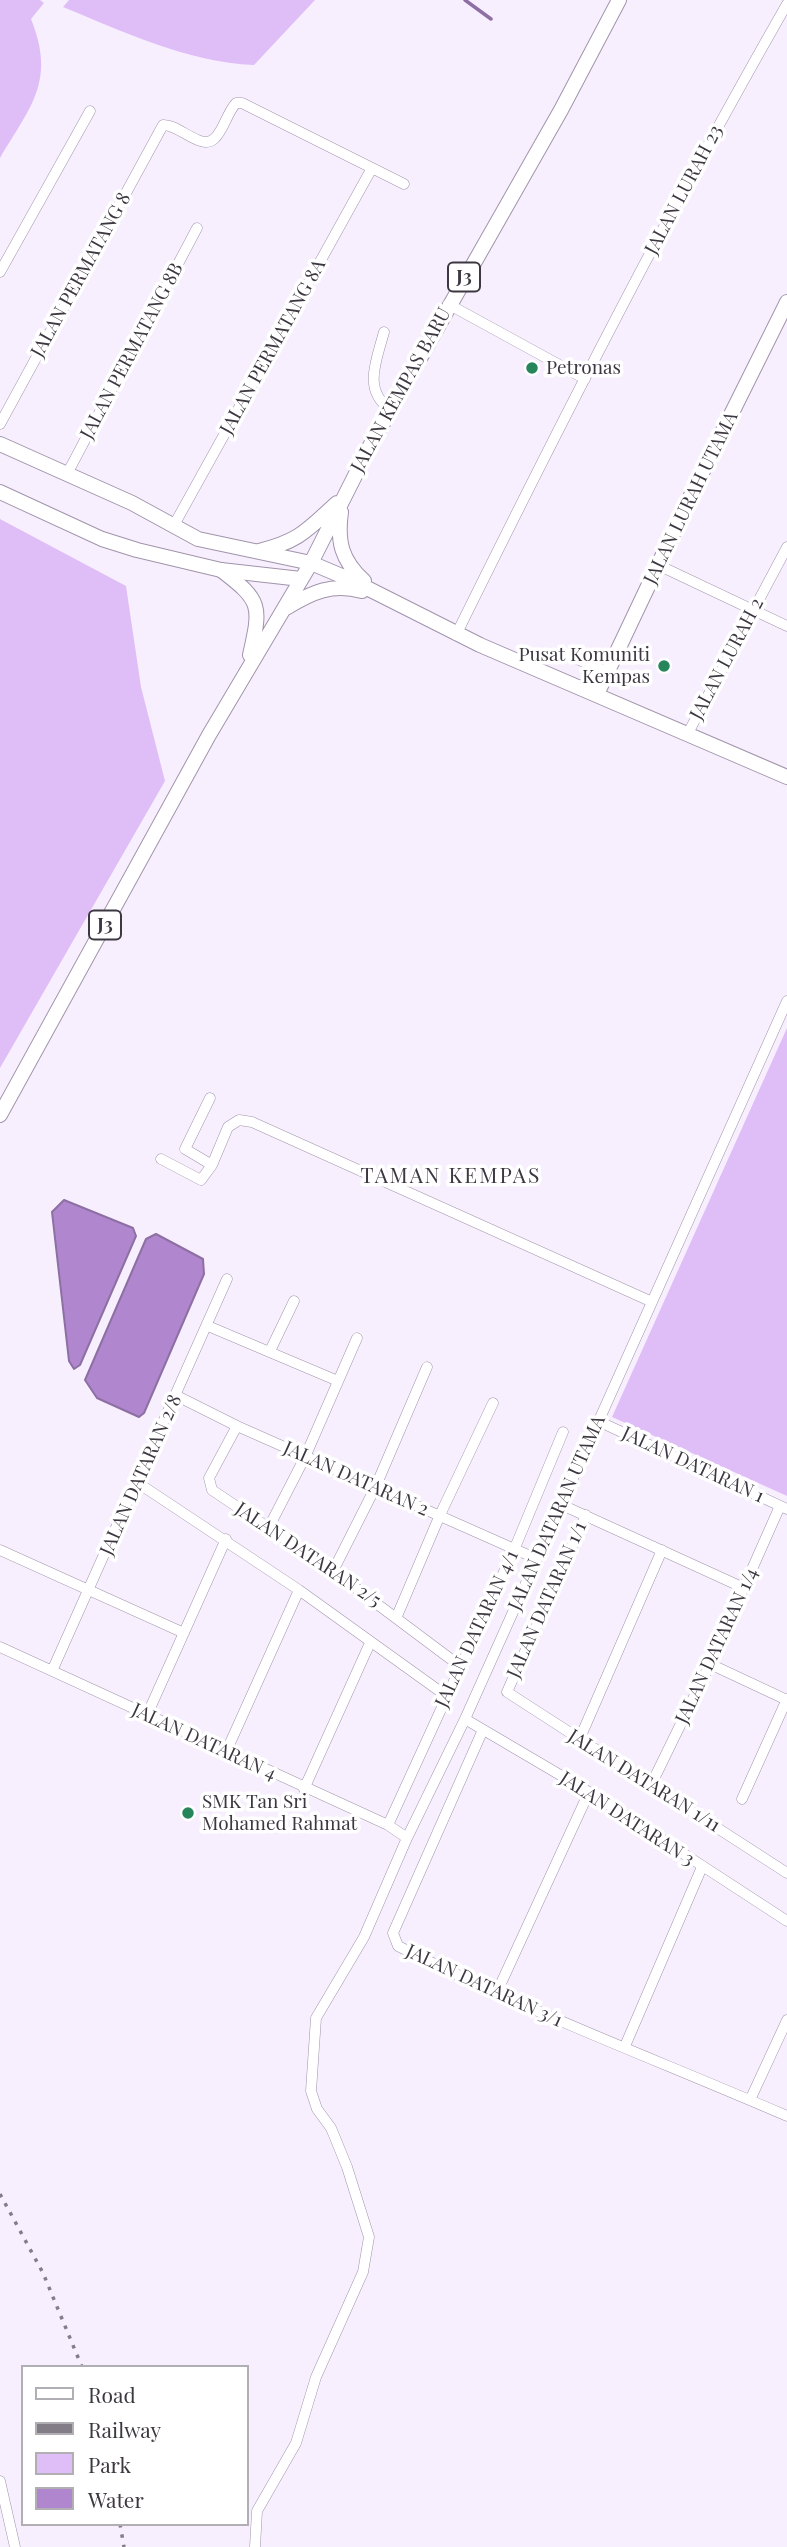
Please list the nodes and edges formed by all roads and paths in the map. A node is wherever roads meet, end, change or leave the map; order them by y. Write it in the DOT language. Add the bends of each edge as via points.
graph roads {
  1 [pos="619,0"];
  2 [pos="787,4"];
  3 [pos="90,111"];
  4 [pos="373,168"];
  5 [pos="404,184"];
  6 [pos="197,228"];
  7 [pos="0,272"];
  8 [pos="448,304"];
  9 [pos="783,308"];
  10 [pos="384,332"];
  11 [pos="586,379"];
  12 [pos="390,408"];
  13 [pos="0,424"];
  14 [pos="0,443"];
  15 [pos="67,474"];
  16 [pos="0,492"];
  17 [pos="342,498"];
  18 [pos="174,526"];
  19 [pos="787,547"];
  20 [pos="259,551"];
  21 [pos="311,563"];
  22 [pos="658,565"];
  23 [pos="221,570"];
  24 [pos="301,579"];
  25 [pos="349,579"];
  26 [pos="380,596"];
  27 [pos="281,611"];
  28 [pos="752,612"];
  29 [pos="787,626"];
  30 [pos="456,635"];
  31 [pos="567,655"];
  32 [pos="247,670"];
  33 [pos="608,672"];
  34 [pos="597,694"];
  35 [pos="687,734"];
  36 [pos="787,777"];
  37 [pos="787,1001"];
  38 [pos="210,1098"];
  39 [pos="0,1115"];
  40 [pos="161,1159"];
  41 [pos="212,1166"];
  42 [pos="227,1279"];
  43 [pos="293,1301"];
  44 [pos="650,1301"];
  45 [pos="208,1326"];
  46 [pos="357,1338"];
  47 [pos="270,1351"];
  48 [pos="427,1367"];
  49 [pos="338,1381"];
  50 [pos="177,1396"];
  51 [pos="493,1403"];
  52 [pos="598,1421"];
  53 [pos="237,1426"];
  54 [pos="563,1432"];
  55 [pos="305,1457"];
  56 [pos="138,1483"];
  57 [pos="375,1488"];
  58 [pos="562,1505"];
  59 [pos="783,1508"];
  60 [pos="440,1515"];
  61 [pos="586,1515"];
  62 [pos="269,1527"];
  63 [pos="226,1539"];
  64 [pos="0,1550"];
  65 [pos="514,1550"];
  66 [pos="662,1550"];
  67 [pos="537,1559"];
  68 [pos="333,1570"];
  69 [pos="744,1588"];
  70 [pos="90,1589"];
  71 [pos="299,1590"];
  72 [pos="397,1616"];
  73 [pos="184,1633"];
  74 [pos="370,1643"];
  75 [pos="0,1647"];
  76 [pos="710,1664"];
  77 [pos="460,1666"];
  78 [pos="52,1671"];
  79 [pos="509,1686"];
  80 [pos="445,1695"];
  81 [pos="787,1700"];
  82 [pos="147,1716"];
  83 [pos="466,1719"];
  84 [pos="482,1732"];
  85 [pos="580,1738"];
  86 [pos="226,1752"];
  87 [pos="651,1785"];
  88 [pos="304,1789"];
  89 [pos="589,1792"];
  90 [pos="742,1799"];
  91 [pos="388,1825"];
  92 [pos="407,1838"];
  93 [pos="702,1867"];
  94 [pos="787,1873"];
  95 [pos="787,1921"];
  96 [pos="497,1992"];
  97 [pos="787,2020"];
  98 [pos="625,2046"];
  99 [pos="750,2101"];
  100 [pos="787,2116"];
  101 [pos="0,2482"];
  102 [pos="15,2547"];
  103 [pos="255,2547"];
  1 -- 8 [label="main road, JALAN KEMPAS BARU / J3"];
  2 -- 11 [label="street, JALAN LURAH 23"];
  3 -- 7 [label="street"];
  4 -- 5 [label="street"];
  4 -- 13 [label="street, JALAN PERMATANG 8" via="242,103 236,103 215,139 208,142 163,125"];
  4 -- 18 [label="street, JALAN PERMATANG 8A"];
  6 -- 15 [label="street, JALAN PERMATANG 8B"];
  8 -- 11 [label="street"];
  8 -- 12 [label="main road, JALAN KEMPAS BARU / J3"];
  9 -- 22 [label="main road, JALAN LURAH UTAMA"];
  10 -- 12 [label="street" via="372,385 380,402"];
  11 -- 30 [label="street, JALAN LURAH 23"];
  12 -- 17 [label="main road, JALAN KEMPAS BARU / J3"];
  14 -- 15 [label="main road"];
  15 -- 18 [label="main road"];
  16 -- 23 [label="main road" via="102,539"];
  17 -- 20 [label="main road" via="303,536"];
  17 -- 21 [label="main road, JALAN KEMPAS BARU / J3"];
  17 -- 26 [label="main road" via="338,531 344,559"];
  18 -- 20 [label="main road" via="198,539"];
  19 -- 28 [label="street, JALAN LURAH 2"];
  20 -- 21 [label="main road"];
  21 -- 24 [label="main road, JALAN KEMPAS BARU / J3"];
  21 -- 25 [label="main road"];
  22 -- 28 [label="street"];
  22 -- 33 [label="main road, JALAN LURAH UTAMA"];
  23 -- 24 [label="main road"];
  23 -- 32 [label="main road" via="248,590 258,617"];
  24 -- 25 [label="main road"];
  24 -- 27 [label="main road, JALAN KEMPAS BARU / J3"];
  25 -- 26 [label="main road"];
  26 -- 27 [label="main road" via="327,587"];
  26 -- 30 [label="main road"];
  27 -- 32 [label="main road, JALAN KEMPAS BARU / J3"];
  28 -- 29 [label="street"];
  28 -- 35 [label="street, JALAN LURAH 2"];
  30 -- 34 [label="main road"];
  31 -- 33 [label="street"];
  32 -- 39 [label="main road, JALAN KEMPAS BARU / J3"];
  33 -- 34 [label="main road, JALAN LURAH UTAMA"];
  34 -- 35 [label="main road"];
  35 -- 36 [label="main road"];
  37 -- 44 [label="street, JALAN DATARAN UTAMA"];
  38 -- 41 [label="street" via="184,1149"];
  40 -- 41 [label="street" via="201,1180"];
  41 -- 44 [label="street" via="228,1127 239,1120 251,1122"];
  42 -- 45 [label="street, JALAN DATARAN 2/8"];
  43 -- 47 [label="street"];
  44 -- 52 [label="street, JALAN DATARAN UTAMA"];
  45 -- 47 [label="street"];
  45 -- 50 [label="street, JALAN DATARAN 2/8"];
  46 -- 49 [label="street"];
  47 -- 49 [label="street"];
  48 -- 57 [label="street"];
  49 -- 55 [label="street"];
  50 -- 53 [label="street, JALAN DATARAN 2"];
  50 -- 56 [label="street, JALAN DATARAN 2/8"];
  51 -- 60 [label="street"];
  52 -- 58 [label="street, JALAN DATARAN UTAMA"];
  52 -- 59 [label="street, JALAN DATARAN 1"];
  53 -- 55 [label="street, JALAN DATARAN 2"];
  53 -- 62 [label="street, JALAN DATARAN 2/5" via="209,1485"];
  54 -- 65 [label="street, JALAN DATARAN 4/1"];
  55 -- 57 [label="street, JALAN DATARAN 2"];
  55 -- 62 [label="street"];
  56 -- 63 [label="street"];
  56 -- 70 [label="street, JALAN DATARAN 2/8"];
  57 -- 60 [label="street, JALAN DATARAN 2"];
  57 -- 68 [label="street"];
  58 -- 61 [label="street"];
  58 -- 67 [label="street, JALAN DATARAN UTAMA"];
  59 -- 69 [label="street, JALAN DATARAN 1/4"];
  60 -- 65 [label="street, JALAN DATARAN 2"];
  60 -- 72 [label="street"];
  61 -- 66 [label="street"];
  61 -- 79 [label="street, JALAN DATARAN 1/1"];
  62 -- 68 [label="street, JALAN DATARAN 2/5"];
  63 -- 71 [label="street"];
  63 -- 73 [label="street"];
  64 -- 70 [label="street"];
  65 -- 67 [label="street, JALAN DATARAN 2"];
  65 -- 77 [label="street, JALAN DATARAN 4/1"];
  66 -- 69 [label="street"];
  66 -- 85 [label="street"];
  67 -- 83 [label="street, JALAN DATARAN UTAMA"];
  68 -- 72 [label="street, JALAN DATARAN 2/5"];
  69 -- 76 [label="street, JALAN DATARAN 1/4"];
  70 -- 73 [label="street"];
  70 -- 78 [label="street, JALAN DATARAN 2/8"];
  71 -- 74 [label="street"];
  71 -- 86 [label="street"];
  72 -- 77 [label="street, JALAN DATARAN 2/5"];
  73 -- 82 [label="street"];
  74 -- 80 [label="street"];
  74 -- 88 [label="street"];
  75 -- 78 [label="street, JALAN DATARAN 4"];
  76 -- 81 [label="street"];
  76 -- 87 [label="street, JALAN DATARAN 1/4"];
  77 -- 80 [label="street, JALAN DATARAN 4/1"];
  78 -- 82 [label="street, JALAN DATARAN 4"];
  79 -- 85 [label="street, JALAN DATARAN 1/11" via="510,1695"];
  80 -- 91 [label="street, JALAN DATARAN 4/1"];
  81 -- 90 [label="street"];
  82 -- 86 [label="street, JALAN DATARAN 4"];
  83 -- 84 [label="street, JALAN DATARAN 3"];
  83 -- 92 [label="street, JALAN DATARAN UTAMA"];
  84 -- 89 [label="street, JALAN DATARAN 3"];
  84 -- 96 [label="street, JALAN DATARAN 3/1" via="393,1933 398,1946"];
  85 -- 87 [label="street, JALAN DATARAN 1/11"];
  86 -- 88 [label="street, JALAN DATARAN 4"];
  87 -- 94 [label="street, JALAN DATARAN 1/11"];
  88 -- 91 [label="street, JALAN DATARAN 4"];
  89 -- 93 [label="street, JALAN DATARAN 3"];
  89 -- 96 [label="street"];
  91 -- 92 [label="street, JALAN DATARAN 4"];
  92 -- 103 [label="street, JALAN DATARAN UTAMA" via="365,1937 316,2018 312,2091 347,2167 369,2237 363,2272 316,2377 296,2443 257,2511"];
  93 -- 95 [label="street, JALAN DATARAN 3"];
  93 -- 98 [label="street"];
  96 -- 98 [label="street, JALAN DATARAN 3/1"];
  97 -- 99 [label="street"];
  98 -- 99 [label="street, JALAN DATARAN 3/1"];
  99 -- 100 [label="street, JALAN DATARAN 3/1"];
  101 -- 102 [label="street"];
}
